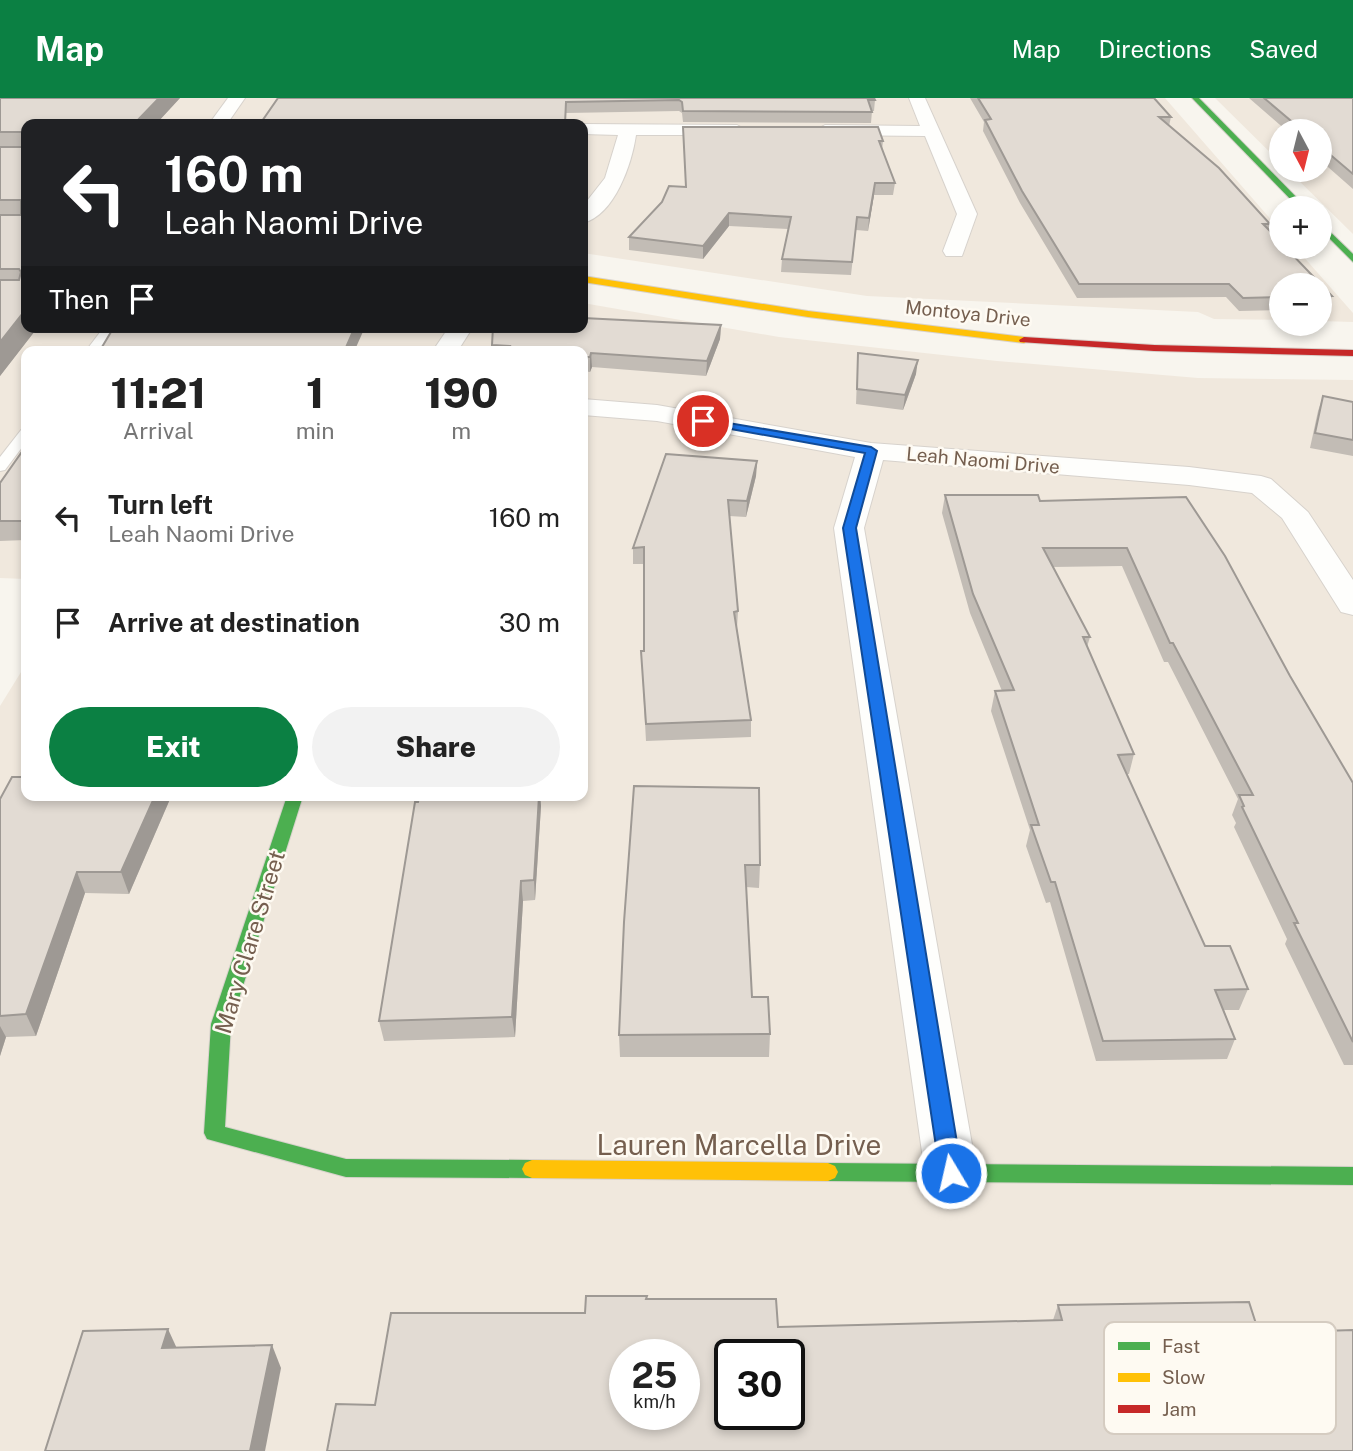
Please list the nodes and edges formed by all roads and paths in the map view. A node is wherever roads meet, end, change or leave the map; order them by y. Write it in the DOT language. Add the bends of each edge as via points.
graph roads {
  1 [pos="237,98"];
  2 [pos="917,98"];
  3 [pos="1195,98"];
  4 [pos="222,119"];
  5 [pos="628,129"];
  6 [pos="588,130"];
  7 [pos="752,130"];
  8 [pos="807,130"];
  9 [pos="932,131"];
  10 [pos="1291,196"];
  11 [pos="588,211"];
  12 [pos="1332,237"];
  13 [pos="954,251"];
  14 [pos="1353,259"];
  15 [pos="588,280"];
  16 [pos="1353,353"];
  17 [pos="588,407"];
  18 [pos="21,440"];
  19 [pos="871,451"];
  20 [pos="0,467"];
  21 [pos="1353,605"];
  22 [pos="293,801"];
  23 [pos="214,1133"];
  24 [pos="951,1173"];
  25 [pos="1353,1176"];
  1 -- 4 [label="street"];
  2 -- 9 [label="street"];
  3 -- 10 [label="street"];
  5 -- 6 [label="street"];
  5 -- 7 [label="street"];
  5 -- 11 [label="street" via="621,167 607,194"];
  8 -- 9 [label="street"];
  9 -- 13 [label="street" via="967,214"];
  12 -- 14 [label="street"];
  15 -- 16 [label="street, Montoya Drive" via="879,324 1036,341"];
  17 -- 19 [label="street, Leah Naomi Drive" via="657,413"];
  18 -- 20 [label="lane"];
  19 -- 21 [label="street, Leah Naomi Drive" via="1261,485 1293,512"];
  19 -- 24 [label="street" via="849,528"];
  22 -- 23 [label="street, Mary Clare Street" via="221,1024"];
  23 -- 24 [label="street, Lauren Marcella Drive" via="346,1168"];
  24 -- 25 [label="street, Lauren Marcella Drive"];
}
